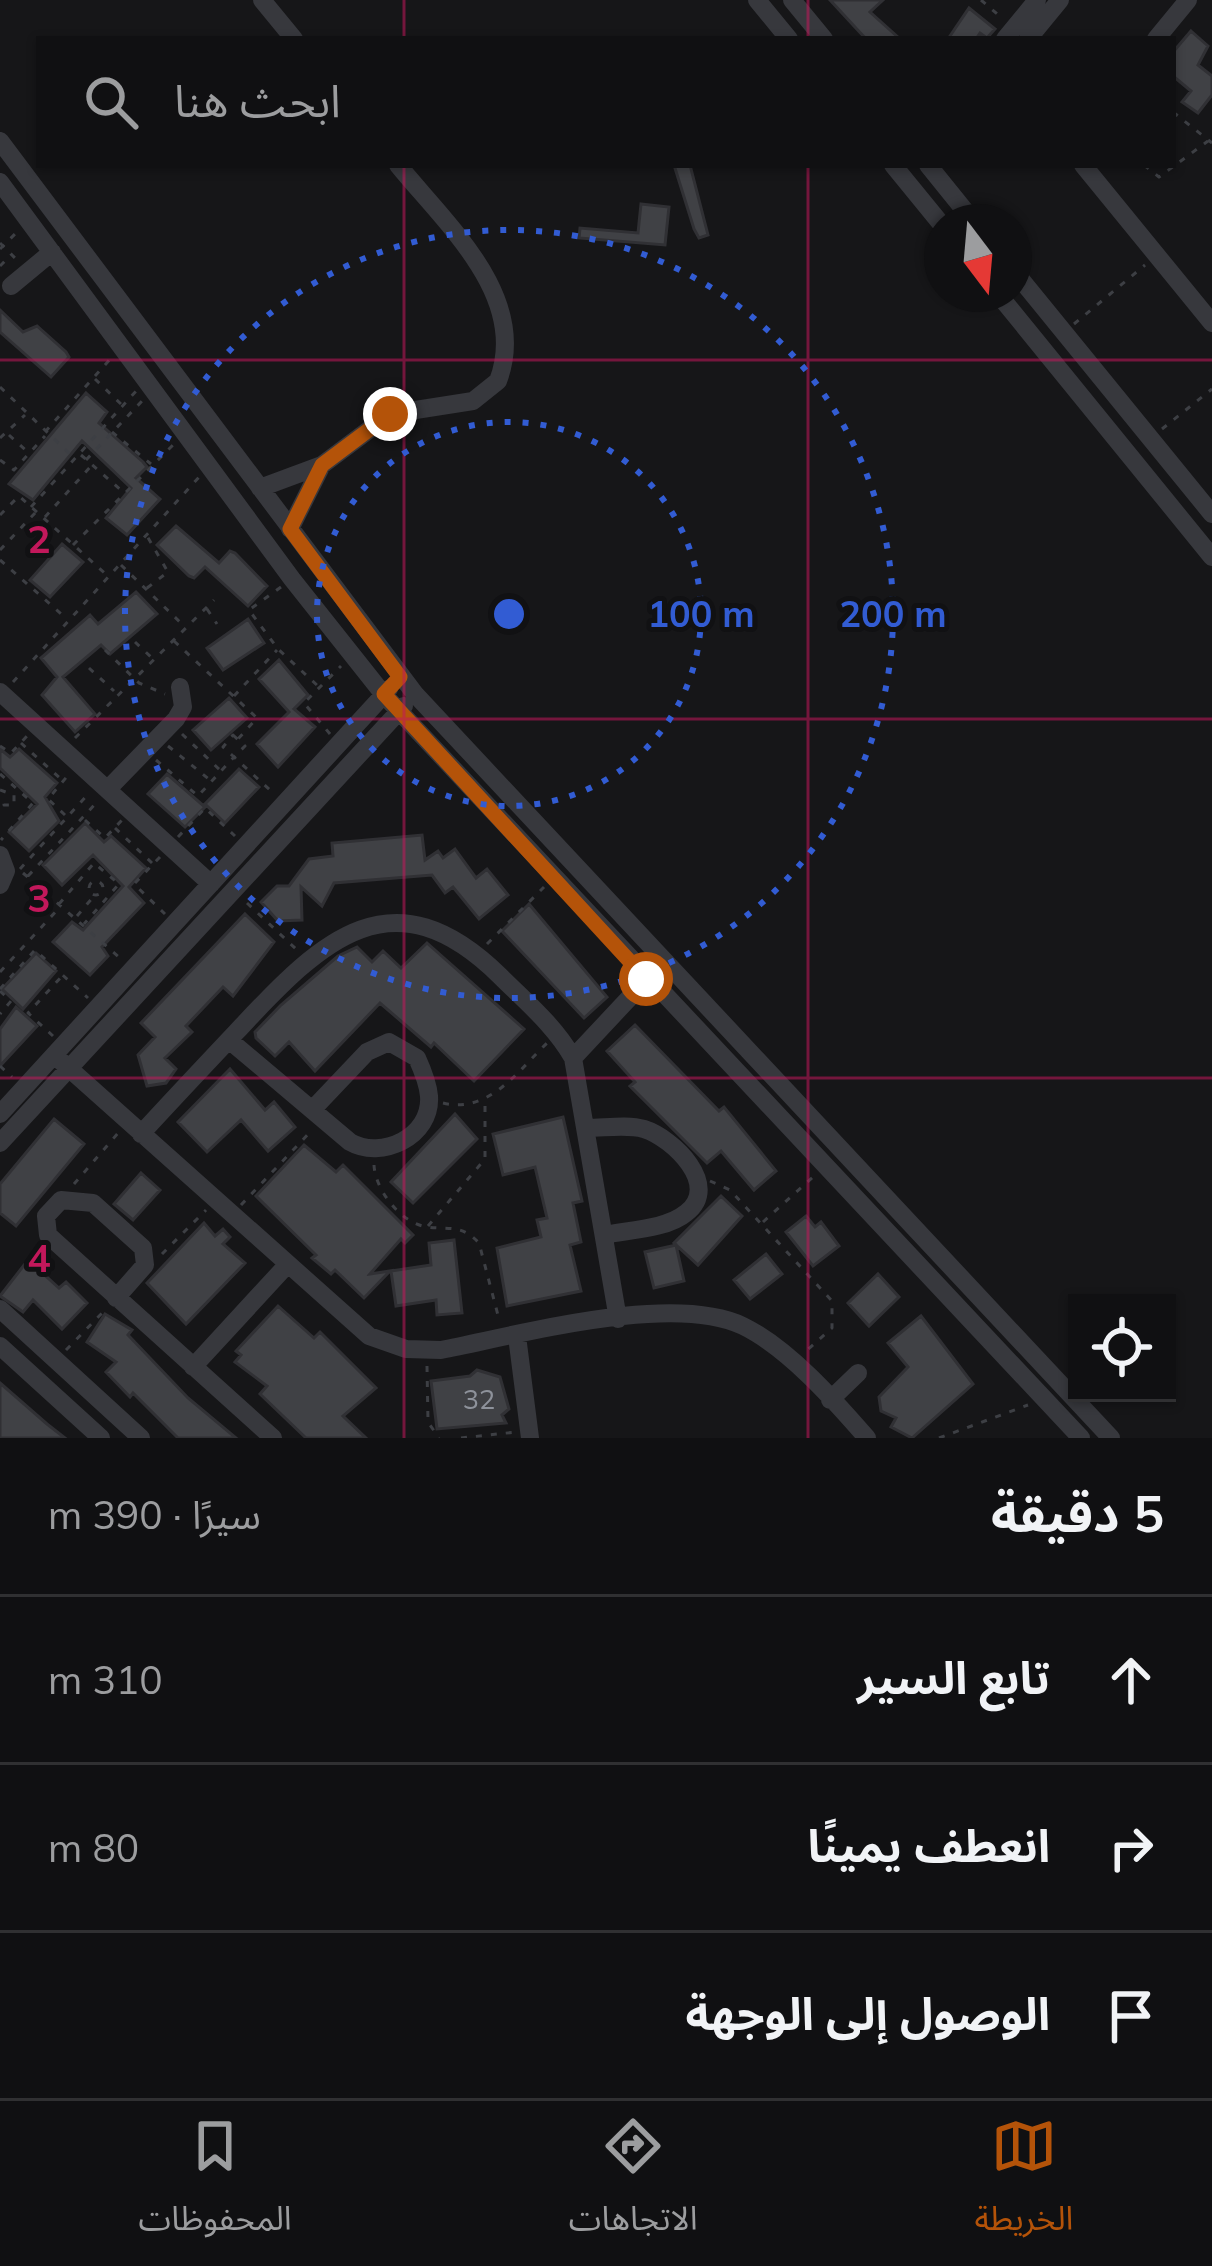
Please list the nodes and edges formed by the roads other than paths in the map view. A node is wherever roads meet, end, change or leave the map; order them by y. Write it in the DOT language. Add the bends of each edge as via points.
graph roads {
  1 [pos="262,0"];
  2 [pos="757,0"];
  3 [pos="792,0"];
  4 [pos="1037,0"];
  5 [pos="1060,0"];
  6 [pos="1188,0"];
  7 [pos="1016,35"];
  8 [pos="292,36"];
  9 [pos="787,36"];
  10 [pos="822,36"];
  11 [pos="1158,36"];
  12 [pos="0,141"];
  13 [pos="400,168"];
  14 [pos="895,168"];
  15 [pos="933,168"];
  16 [pos="1085,168"];
  17 [pos="0,182"];
  18 [pos="925,204"];
  19 [pos="960,204"];
  20 [pos="52,252"];
  21 [pos="11,286"];
  22 [pos="1032,293"];
  23 [pos="1013,312"];
  24 [pos="1212,323"];
  25 [pos="322,465"];
  26 [pos="260,488"];
  27 [pos="1212,514"];
  28 [pos="290,529"];
  29 [pos="1212,557"];
  30 [pos="400,677"];
  31 [pos="181,691"];
  32 [pos="1,693"];
  33 [pos="384,694"];
  34 [pos="415,694"];
  35 [pos="398,711"];
  36 [pos="104,785"];
  37 [pos="211,884"];
  38 [pos="646,979"];
  39 [pos="229,1040"];
  40 [pos="62,1056"];
  41 [pos="573,1058"];
  42 [pos="0,1114"];
  43 [pos="318,1115"];
  44 [pos="135,1128"];
  45 [pos="587,1128"];
  46 [pos="0,1143"];
  47 [pos="604,1235"];
  48 [pos="287,1265"];
  49 [pos="116,1298"];
  50 [pos="0,1309"];
  51 [pos="617,1319"];
  52 [pos="510,1337"];
  53 [pos="0,1346"];
  54 [pos="193,1367"];
  55 [pos="858,1373"];
  56 [pos="830,1400"];
  57 [pos="530,1434"];
  58 [pos="101,1438"];
  59 [pos="141,1438"];
  60 [pos="273,1438"];
  61 [pos="867,1438"];
  62 [pos="1081,1438"];
  63 [pos="1111,1438"];
  1 -- 8 [label="street"];
  2 -- 9 [label="street"];
  3 -- 10 [label="street"];
  4 -- 7 [label="street"];
  5 -- 7 [label="street"];
  6 -- 11 [label="street"];
  12 -- 26 [label="street"];
  13 -- 25 [label="street" via="490,285 502,321 502,370 483,397 390,414"];
  14 -- 18 [label="street"];
  15 -- 19 [label="street"];
  16 -- 24 [label="street"];
  17 -- 20 [label="street"];
  20 -- 21 [label="street"];
  20 -- 33 [label="street"];
  22 -- 27 [label="street"];
  23 -- 29 [label="street"];
  25 -- 26 [label="street"];
  25 -- 28 [label="street"];
  26 -- 28 [label="street"];
  28 -- 30 [label="street"];
  30 -- 33 [label="street"];
  30 -- 34 [label="street"];
  31 -- 36 [label="street" via="183,707 159,738"];
  32 -- 36 [label="street"];
  33 -- 35 [label="street"];
  33 -- 37 [label="street"];
  34 -- 35 [label="street"];
  34 -- 63 [label="street"];
  35 -- 38 [label="street"];
  35 -- 40 [label="street"];
  36 -- 37 [label="street"];
  37 -- 40 [label="street"];
  38 -- 41 [label="street"];
  38 -- 62 [label="street"];
  39 -- 41 [label="street" via="305,958 346,934 393,925 440,933 477,954"];
  39 -- 43 [label="street"];
  39 -- 44 [label="street"];
  40 -- 42 [label="street"];
  40 -- 44 [label="street"];
  40 -- 46 [label="street"];
  41 -- 45 [label="street"];
  43 -- 43 [label="street" via="367,1052 389,1042 418,1058 430,1097 412,1133 377,1151 350,1142"];
  44 -- 48 [label="street"];
  45 -- 47 [label="street"];
  45 -- 47 [label="street" via="640,1127 657,1135 699,1182 684,1216"];
  47 -- 51 [label="street"];
  48 -- 52 [label="street" via="369,1336 427,1351"];
  48 -- 54 [label="street"];
  49 -- 49 [label="street" via="145,1265 143,1248 93,1203 72,1198 51,1208 48,1235"];
  49 -- 54 [label="street"];
  50 -- 59 [label="street"];
  51 -- 52 [label="street"];
  51 -- 56 [label="street" via="676,1311 720,1318 761,1336"];
  52 -- 57 [label="street"];
  53 -- 58 [label="street"];
  54 -- 60 [label="street"];
  55 -- 56 [label="street"];
  56 -- 61 [label="street"];
}
